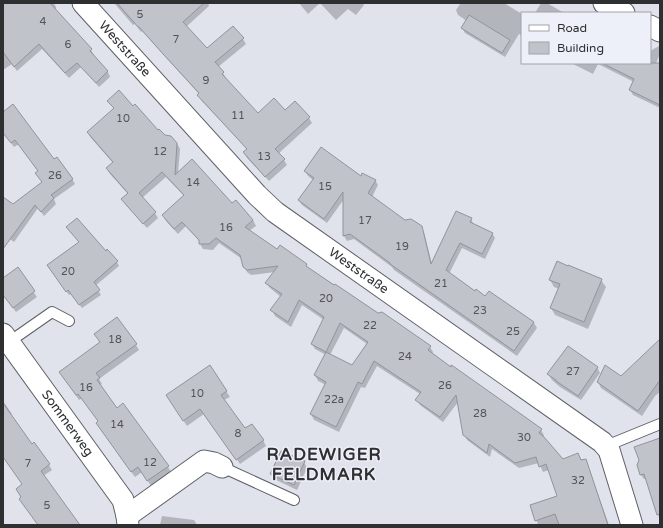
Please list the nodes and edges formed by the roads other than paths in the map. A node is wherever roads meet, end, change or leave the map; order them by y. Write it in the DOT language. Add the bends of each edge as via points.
graph roads {
  1 [pos="83,3"];
  2 [pos="604,3"];
  3 [pos="622,12"];
  4 [pos="651,26"];
  5 [pos="660,31"];
  6 [pos="69,321"];
  7 [pos="6,338"];
  8 [pos="660,424"];
  9 [pos="606,446"];
  10 [pos="222,467"];
  11 [pos="294,500"];
  12 [pos="128,520"];
  13 [pos="632,525"];
  1 -- 9 [label="street, Weststraße" via="275,212"];
  2 -- 3 [label="street"];
  4 -- 5 [label="street"];
  6 -- 7 [label="lane" via="52,312"];
  7 -- 12 [label="street, Sommerweg" via="123,500"];
  8 -- 9 [label="lane"];
  9 -- 13 [label="street"];
  10 -- 11 [label="lane"];
  10 -- 12 [label="street, Sommerweg" via="204,461"];
}
